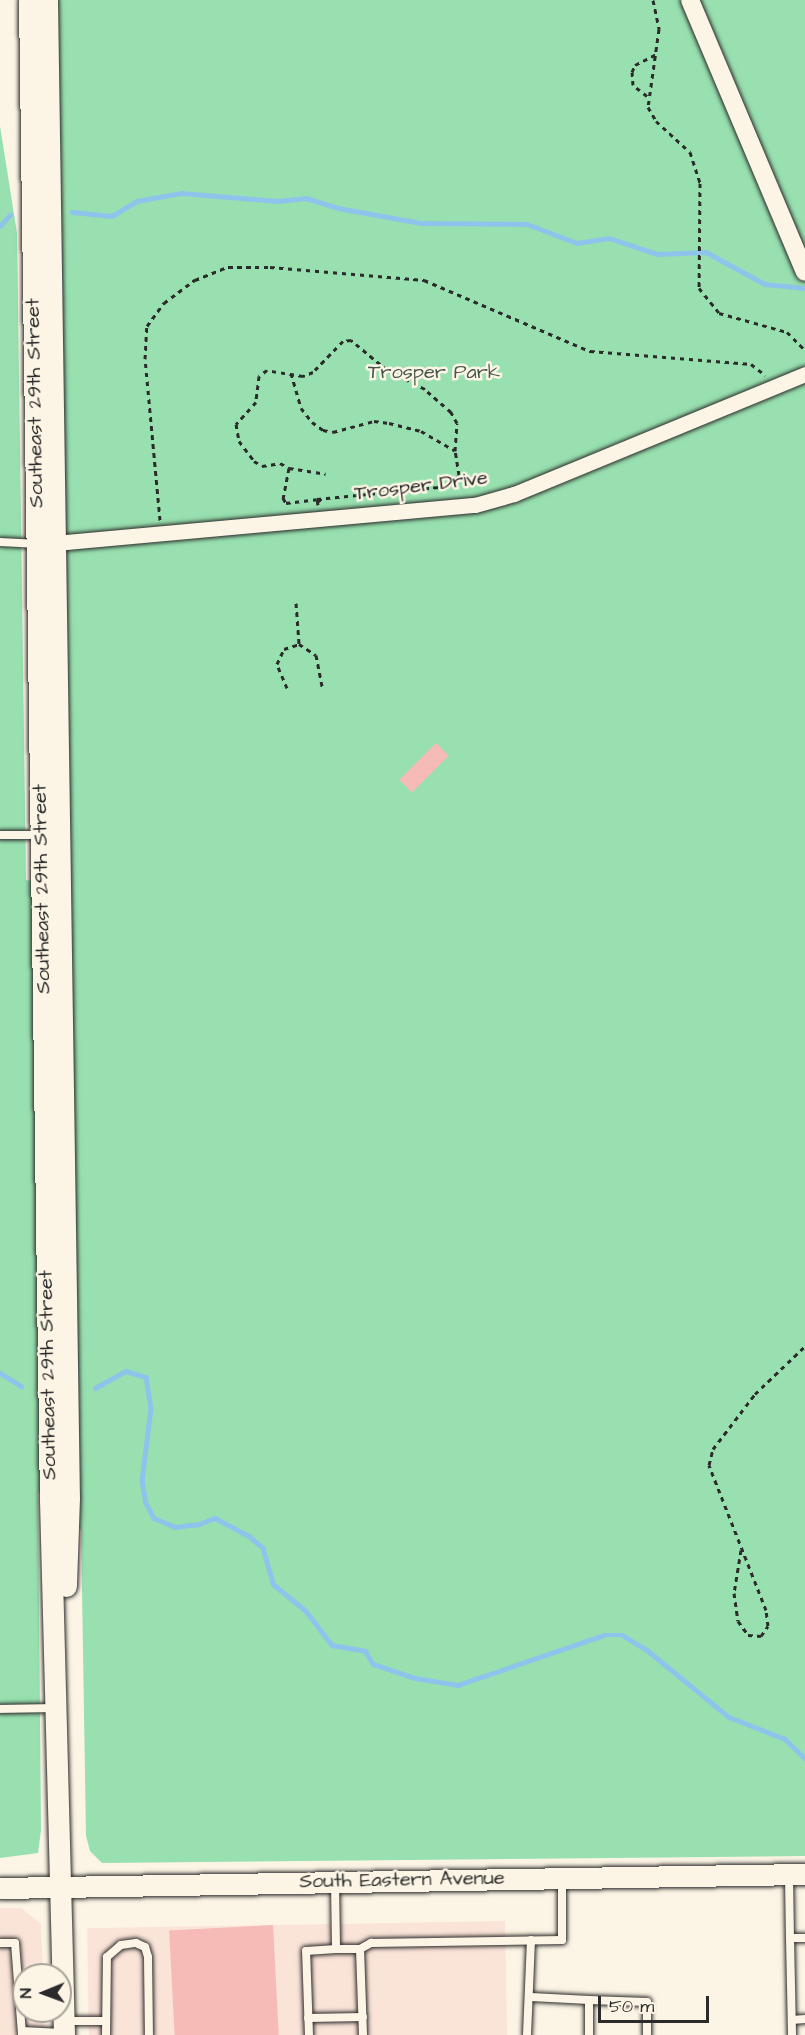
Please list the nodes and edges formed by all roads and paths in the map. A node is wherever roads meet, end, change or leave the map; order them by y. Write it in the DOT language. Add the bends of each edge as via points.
graph roads {
  1 [pos="29,0"];
  2 [pos="46,0"];
  3 [pos="653,0"];
  4 [pos="690,0"];
  5 [pos="657,54"];
  6 [pos="39,74"];
  7 [pos="647,96"];
  8 [pos="805,272"];
  9 [pos="805,350"];
  10 [pos="291,374"];
  11 [pos="805,374"];
  12 [pos="778,386"];
  13 [pos="455,451"];
  14 [pos="289,468"];
  15 [pos="326,474"];
  16 [pos="317,499"];
  17 [pos="324,502"];
  18 [pos="320,519"];
  19 [pos="161,534"];
  20 [pos="0,542"];
  21 [pos="46,543"];
  22 [pos="296,603"];
  23 [pos="299,644"];
  24 [pos="322,686"];
  25 [pos="287,688"];
  26 [pos="0,835"];
  27 [pos="50,835"];
  28 [pos="805,1346"];
  29 [pos="741,1550"];
  30 [pos="0,1708"];
  31 [pos="57,1708"];
  32 [pos="60,1778"];
  33 [pos="797,1874"];
  34 [pos="562,1878"];
  35 [pos="335,1882"];
  36 [pos="0,1887"];
  37 [pos="60,1887"];
  38 [pos="790,1938"];
  39 [pos="805,1938"];
  40 [pos="531,1940"];
  41 [pos="0,1943"];
  42 [pos="336,1948"];
  43 [pos="360,1949"];
  44 [pos="17,1963"];
  45 [pos="61,1963"];
  46 [pos="531,1997"];
  47 [pos="589,2000"];
  48 [pos="363,2017"];
  49 [pos="308,2018"];
  50 [pos="805,2019"];
  51 [pos="792,2020"];
  52 [pos="106,2021"];
  53 [pos="63,2030"];
  54 [pos="22,2033"];
  55 [pos="106,2035"];
  56 [pos="149,2035"];
  57 [pos="309,2035"];
  58 [pos="363,2035"];
  59 [pos="526,2035"];
  60 [pos="589,2035"];
  61 [pos="647,2035"];
  62 [pos="792,2035"];
  1 -- 6 [label="main road, Southeast 29th Street"];
  2 -- 6 [label="main road, Southeast 29th Street"];
  3 -- 5 [label="path" via="659,29"];
  4 -- 8 [label="street"];
  5 -- 7 [label="path"];
  5 -- 7 [label="path" via="635,65 632,72 633,85"];
  6 -- 21 [label="main road, Southeast 29th Street"];
  7 -- 9 [label="path" via="656,121 690,152 700,183 698,272 703,297 719,313 787,332"];
  10 -- 13 [label="path" via="302,408 323,429 333,432 374,421 389,423 421,431"];
  10 -- 13 [label="path" via="303,376 313,372 343,341 351,340 387,370 425,389 452,412 457,423"];
  10 -- 14 [label="path" via="267,370 259,376 256,402 236,424 239,441 254,461 262,466 280,463"];
  11 -- 12 [label="street, Trosper Drive"];
  12 -- 18 [label="street, Trosper Drive" via="514,494 475,505"];
  12 -- 19 [label="path" via="751,364 590,351 424,279 228,267 195,280 164,303 147,326 145,359"];
  13 -- 16 [label="path" via="459,475 449,486"];
  14 -- 15 [label="path"];
  14 -- 16 [label="path" via="283,498 286,503"];
  16 -- 17 [label="path"];
  16 -- 18 [label="path"];
  18 -- 19 [label="street, Trosper Drive"];
  19 -- 21 [label="street, Trosper Drive"];
  20 -- 21 [label="lane"];
  21 -- 27 [label="main road, Southeast 29th Street"];
  22 -- 23 [label="path"];
  23 -- 24 [label="path" via="316,655"];
  23 -- 25 [label="path" via="284,649 278,664"];
  26 -- 27 [label="lane"];
  27 -- 31 [label="main road, Southeast 29th Street" via="50,1500"];
  27 -- 32 [label="main road, Southeast 29th Street" via="69,1498"];
  28 -- 29 [label="path" via="755,1394 713,1449 709,1465 714,1485"];
  29 -- 29 [label="path" via="734,1593 738,1622 748,1635 760,1636 768,1626 766,1610"];
  30 -- 31 [label="lane"];
  31 -- 32 [label="main road, Southeast 29th Street"];
  32 -- 37 [label="main road, Southeast 29th Street"];
  33 -- 34 [label="main road, South Eastern Avenue"];
  33 -- 38 [label="lane"];
  34 -- 35 [label="main road, South Eastern Avenue"];
  34 -- 40 [label="lane" via="562,1940"];
  35 -- 37 [label="main road, South Eastern Avenue"];
  35 -- 42 [label="lane"];
  36 -- 37 [label="main road, South Eastern Avenue"];
  37 -- 45 [label="main road, Southeast 29th Street"];
  38 -- 39 [label="lane"];
  38 -- 51 [label="lane"];
  40 -- 43 [label="lane" via="371,1943"];
  40 -- 46 [label="lane"];
  41 -- 44 [label="lane" via="15,1943"];
  42 -- 43 [label="lane"];
  42 -- 49 [label="lane" via="306,1951"];
  43 -- 48 [label="lane"];
  46 -- 47 [label="lane"];
  46 -- 59 [label="lane"];
  47 -- 60 [label="lane"];
  47 -- 61 [label="lane" via="648,2002"];
  48 -- 49 [label="lane"];
  48 -- 58 [label="lane"];
  49 -- 57 [label="lane"];
  50 -- 51 [label="lane"];
  51 -- 62 [label="lane"];
  52 -- 53 [label="lane"];
  52 -- 55 [label="lane"];
  52 -- 56 [label="lane" via="107,1957 121,1945 136,1943 145,1947 148,1957"];
  53 -- 54 [label="lane"];
}
